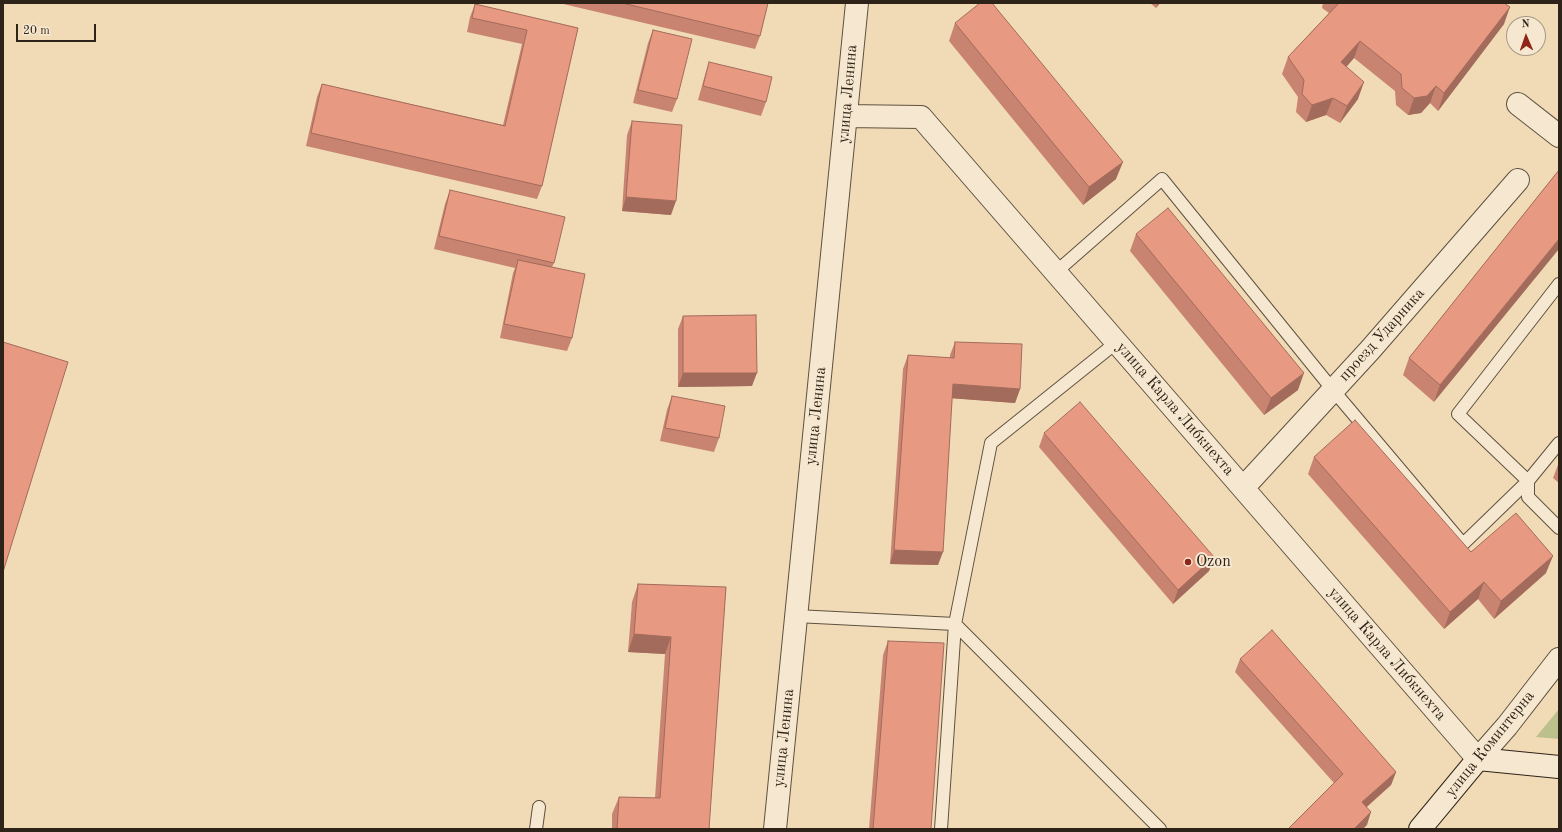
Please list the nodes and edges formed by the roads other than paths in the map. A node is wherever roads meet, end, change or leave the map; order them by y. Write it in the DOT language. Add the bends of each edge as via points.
graph roads {
  1 [pos="857,3"];
  2 [pos="1518,104"];
  3 [pos="846,116"];
  4 [pos="1559,136"];
  5 [pos="1518,180"];
  6 [pos="1056,272"];
  7 [pos="1559,284"];
  8 [pos="1117,342"];
  9 [pos="1333,390"];
  10 [pos="1559,443"];
  11 [pos="1528,481"];
  12 [pos="1243,488"];
  13 [pos="1559,528"];
  14 [pos="796,616"];
  15 [pos="955,624"];
  16 [pos="1559,659"];
  17 [pos="1478,759"];
  18 [pos="1559,767"];
  19 [pos="539,807"];
  20 [pos="536,829"];
  21 [pos="775,829"];
  22 [pos="941,829"];
  23 [pos="1160,829"];
  24 [pos="1420,829"];
  1 -- 3 [label="street, улица Ленина"];
  2 -- 4 [label="street"];
  3 -- 6 [label="street, улица Карла Либкнехта" via="921,117"];
  3 -- 14 [label="street, улица Ленина"];
  5 -- 9 [label="street, проезд Ударника"];
  6 -- 8 [label="street, улица Карла Либкнехта"];
  6 -- 9 [label="lane" via="1162,179"];
  7 -- 11 [label="lane" via="1458,414"];
  8 -- 12 [label="street, улица Карла Либкнехта"];
  8 -- 15 [label="lane" via="991,443"];
  9 -- 11 [label="lane" via="1463,544"];
  9 -- 12 [label="street, проезд Ударника"];
  10 -- 11 [label="lane"];
  11 -- 13 [label="lane" via="1528,497"];
  12 -- 17 [label="street, улица Карла Либкнехта"];
  14 -- 15 [label="lane"];
  14 -- 21 [label="street, улица Ленина"];
  15 -- 22 [label="lane"];
  15 -- 23 [label="lane"];
  16 -- 17 [label="street, улица Коминтерна"];
  17 -- 18 [label="street"];
  17 -- 24 [label="street, улица Коминтерна"];
  19 -- 20 [label="lane"];
}
